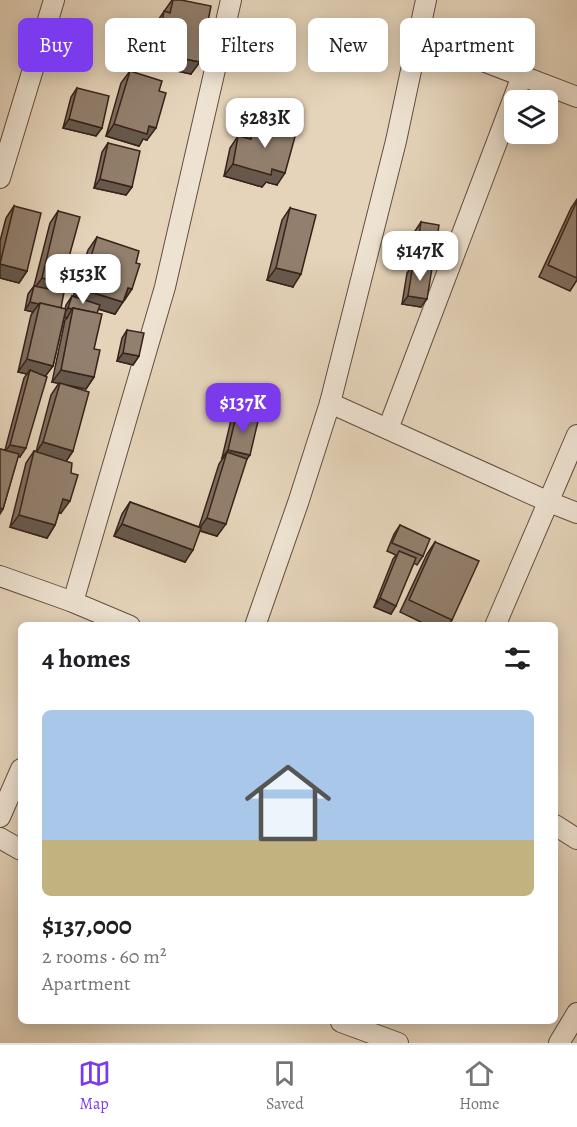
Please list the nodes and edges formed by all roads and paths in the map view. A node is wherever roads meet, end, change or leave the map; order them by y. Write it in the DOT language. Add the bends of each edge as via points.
graph roads {
  1 [pos="54,0"];
  2 [pos="231,0"];
  3 [pos="426,0"];
  4 [pos="423,18"];
  5 [pos="412,72"];
  6 [pos="512,72"];
  7 [pos="522,76"];
  8 [pos="577,97"];
  9 [pos="0,178"];
  10 [pos="330,403"];
  11 [pos="388,429"];
  12 [pos="577,435"];
  13 [pos="549,502"];
  14 [pos="577,513"];
  15 [pos="0,576"];
  16 [pos="73,602"];
  17 [pos="88,618"];
  18 [pos="109,622"];
  19 [pos="256,622"];
  20 [pos="497,622"];
  21 [pos="18,777"];
  22 [pos="0,817"];
  23 [pos="558,827"];
  24 [pos="0,838"];
  25 [pos="577,839"];
  26 [pos="18,848"];
  27 [pos="577,1013"];
  28 [pos="346,1024"];
  29 [pos="398,1043"];
  30 [pos="559,1043"];
  1 -- 9 [label="street"];
  2 -- 16 [label="street" via="165,287"];
  3 -- 4 [label="street"];
  5 -- 10 [label="street"];
  6 -- 7 [label="street"];
  7 -- 8 [label="street"];
  7 -- 11 [label="street"];
  10 -- 11 [label="street"];
  10 -- 19 [label="street"];
  11 -- 13 [label="street"];
  12 -- 13 [label="street"];
  13 -- 14 [label="street"];
  13 -- 20 [label="street"];
  15 -- 16 [label="street"];
  16 -- 17 [label="street"];
  17 -- 18 [label="street"];
  21 -- 22 [label="street"];
  23 -- 25 [label="street"];
  24 -- 26 [label="street"];
  27 -- 30 [label="street"];
  28 -- 29 [label="street"];
}
